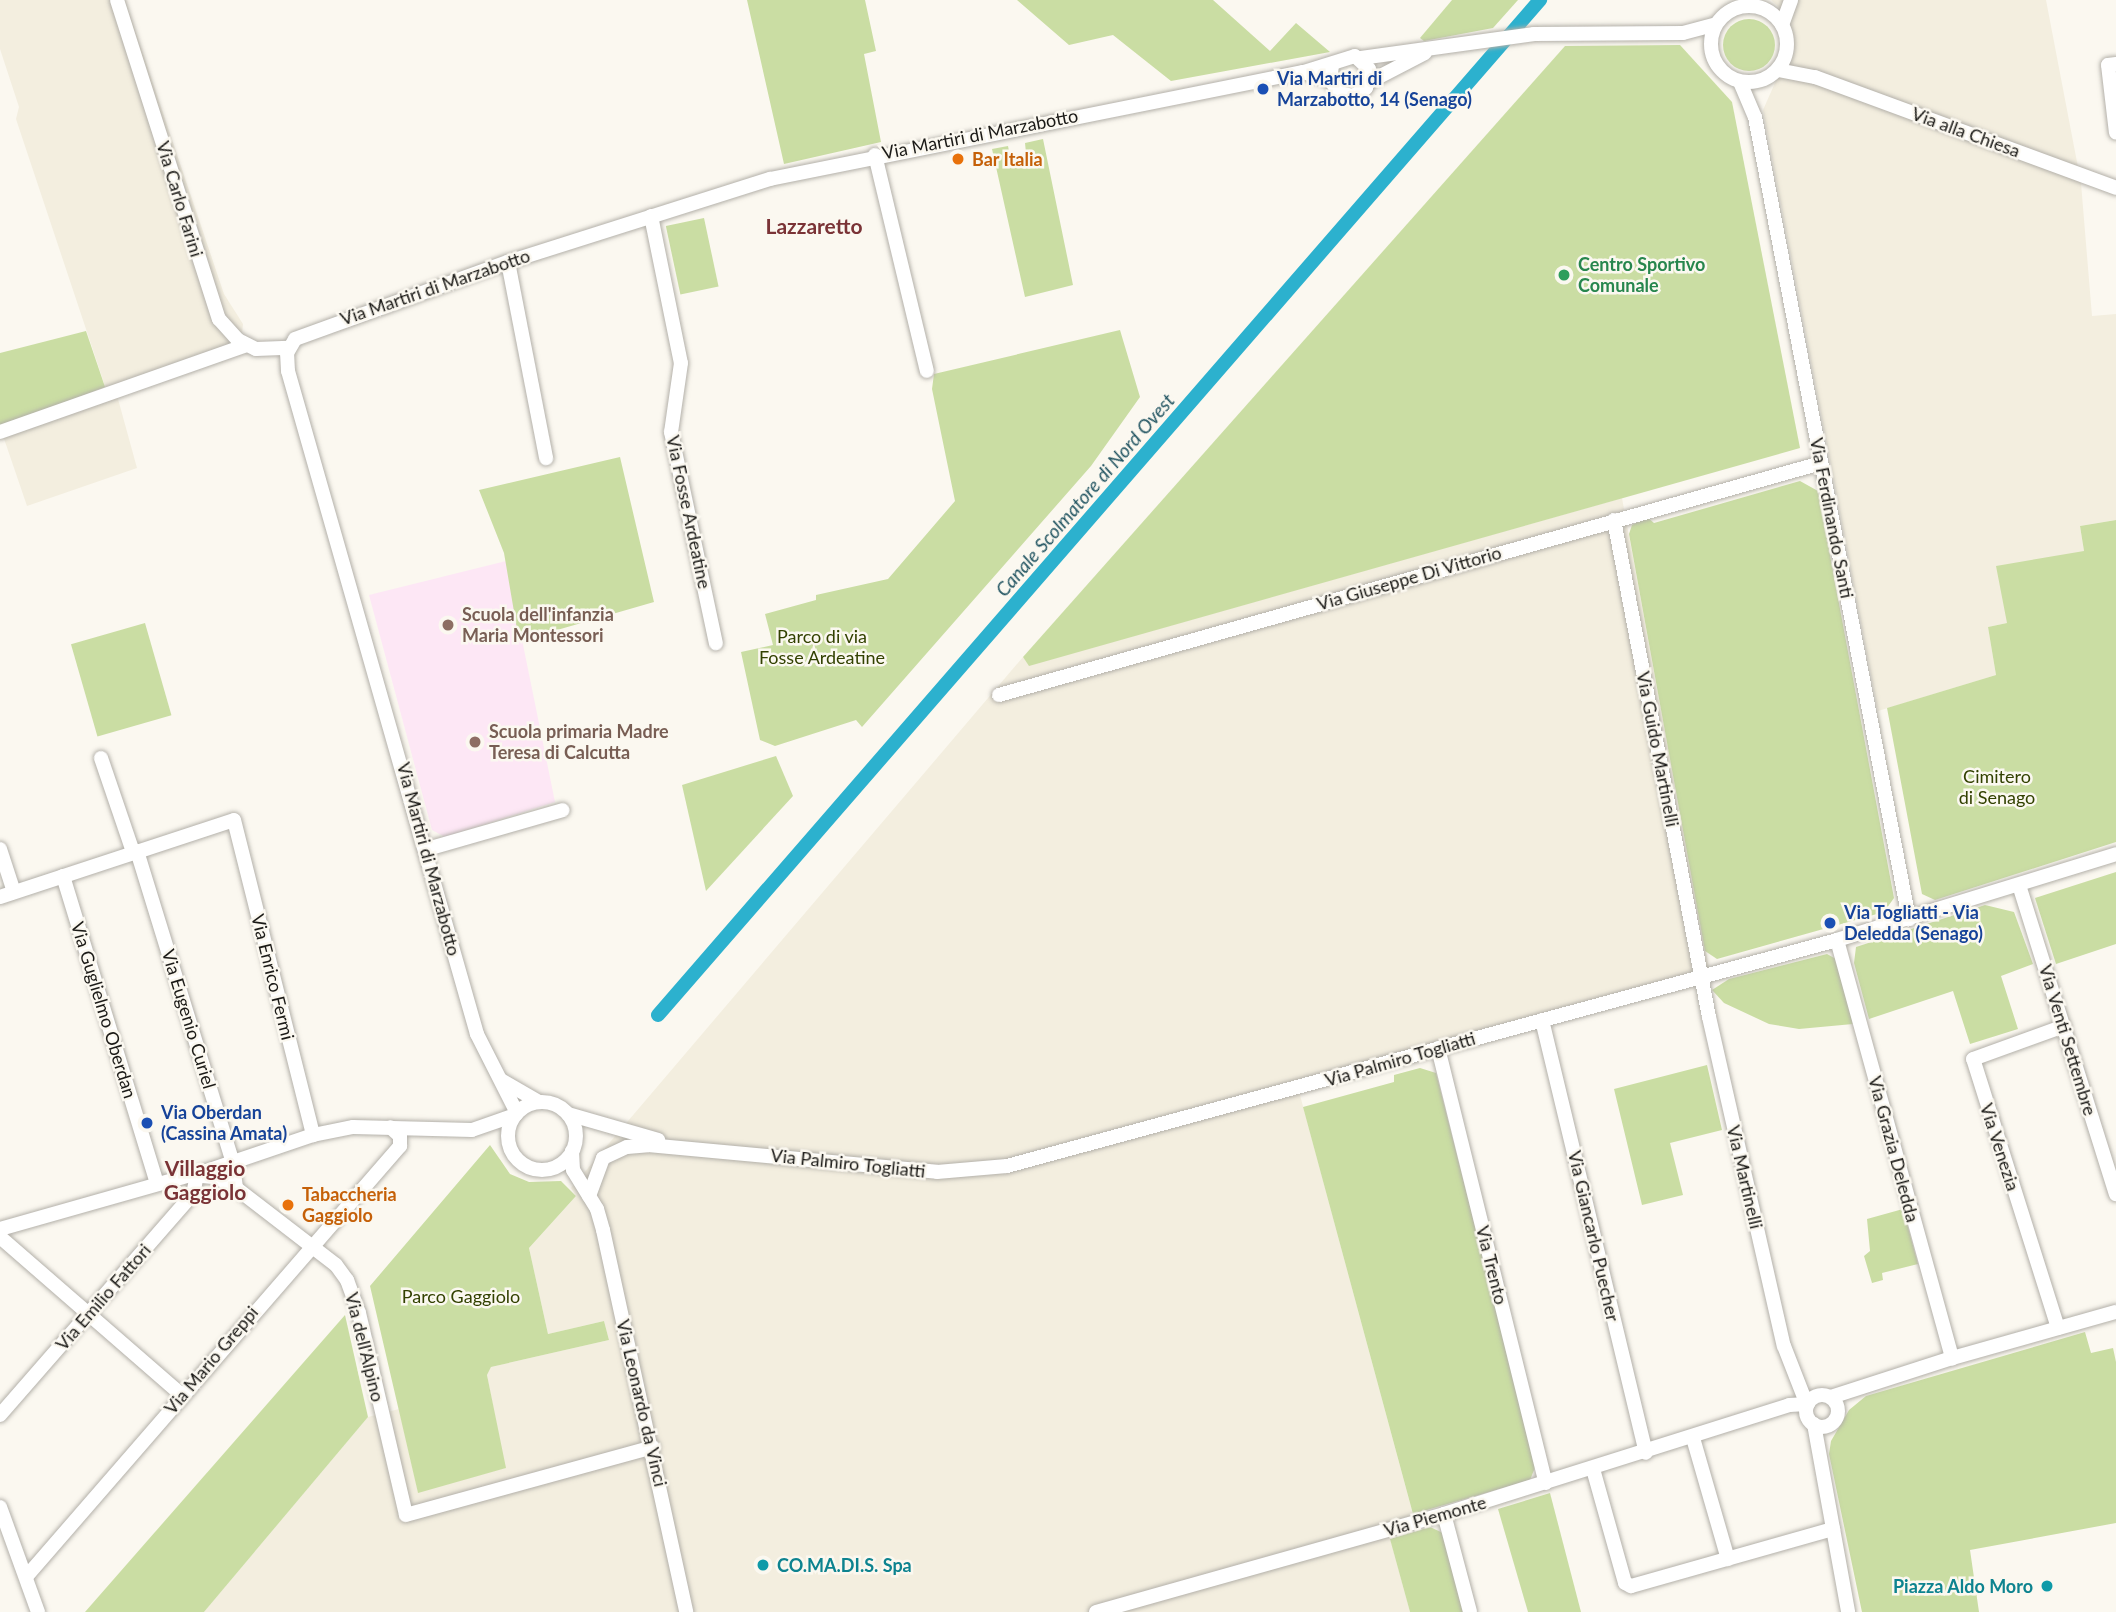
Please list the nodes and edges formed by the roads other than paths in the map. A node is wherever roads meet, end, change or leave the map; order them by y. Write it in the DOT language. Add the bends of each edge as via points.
graph roads {
  1 [pos="117,0"];
  2 [pos="1775,0"];
  3 [pos="1791,0"];
  4 [pos="1752,4"];
  5 [pos="1729,6"];
  6 [pos="1716,24"];
  7 [pos="1782,25"];
  8 [pos="1683,33"];
  9 [pos="1436,48"];
  10 [pos="1711,50"];
  11 [pos="1787,51"];
  12 [pos="1360,58"];
  13 [pos="2116,64"];
  14 [pos="1332,65"];
  15 [pos="1778,70"];
  16 [pos="1303,72"];
  17 [pos="1815,77"];
  18 [pos="1330,80"];
  19 [pos="1764,80"];
  20 [pos="1369,82"];
  21 [pos="1740,82"];
  22 [pos="1755,117"];
  23 [pos="2116,133"];
  24 [pos="875,155"];
  25 [pos="2116,188"];
  26 [pos="651,216"];
  27 [pos="508,262"];
  28 [pos="247,345"];
  29 [pos="289,348"];
  30 [pos="926,371"];
  31 [pos="0,432"];
  32 [pos="546,458"];
  33 [pos="1821,463"];
  34 [pos="1614,520"];
  35 [pos="716,643"];
  36 [pos="999,695"];
  37 [pos="101,758"];
  38 [pos="563,810"];
  39 [pos="0,849"];
  40 [pos="427,849"];
  41 [pos="135,851"];
  42 [pos="2116,854"];
  43 [pos="63,876"];
  44 [pos="2019,885"];
  45 [pos="7,895"];
  46 [pos="1909,919"];
  47 [pos="1837,940"];
  48 [pos="1702,977"];
  49 [pos="1542,1020"];
  50 [pos="2064,1026"];
  51 [pos="1438,1048"];
  52 [pos="500,1078"];
  53 [pos="539,1102"];
  54 [pos="567,1113"];
  55 [pos="516,1114"];
  56 [pos="597,1124"];
  57 [pos="390,1127"];
  58 [pos="430,1129"];
  59 [pos="472,1130"];
  60 [pos="313,1135"];
  61 [pos="671,1144"];
  62 [pos="400,1146"];
  63 [pos="510,1146"];
  64 [pos="574,1146"];
  65 [pos="232,1159"];
  66 [pos="549,1169"];
  67 [pos="197,1175"];
  68 [pos="579,1182"];
  69 [pos="158,1184"];
  70 [pos="236,1188"];
  71 [pos="2116,1194"];
  72 [pos="589,1196"];
  73 [pos="0,1229"];
  74 [pos="0,1237"];
  75 [pos="310,1245"];
  76 [pos="2116,1312"];
  77 [pos="88,1314"];
  78 [pos="2058,1328"];
  79 [pos="1952,1357"];
  80 [pos="1794,1376"];
  81 [pos="182,1395"];
  82 [pos="1820,1401"];
  83 [pos="1776,1410"];
  84 [pos="0,1415"];
  85 [pos="1818,1424"];
  86 [pos="1693,1438"];
  87 [pos="653,1447"];
  88 [pos="1646,1453"];
  89 [pos="1593,1469"];
  90 [pos="1546,1483"];
  91 [pos="0,1507"];
  92 [pos="1444,1514"];
  93 [pos="1833,1529"];
  94 [pos="1728,1559"];
  95 [pos="26,1577"];
  96 [pos="38,1612"];
  97 [pos="686,1612"];
  98 [pos="1096,1612"];
  99 [pos="1470,1612"];
  100 [pos="1848,1612"];
  1 -- 28 [label="street, Via Carlo Farini" via="215,308 224,327"];
  2 -- 4 [label="street"];
  3 -- 7 [label="street"];
  4 -- 5 [label="street"];
  4 -- 7 [label="street"];
  5 -- 6 [label="street"];
  6 -- 8 [label="street"];
  6 -- 10 [label="street"];
  7 -- 11 [label="street"];
  8 -- 9 [label="street" via="1534,34"];
  8 -- 10 [label="street"];
  9 -- 12 [label="street"];
  9 -- 20 [label="street"];
  10 -- 21 [label="street" via="1720,71"];
  11 -- 15 [label="street"];
  11 -- 17 [label="street, Via alla Chiesa"];
  12 -- 14 [label="street" via="1342,57"];
  12 -- 20 [label="street" via="1369,69"];
  13 -- 23 [label="street" via="2108,65"];
  14 -- 16 [label="street"];
  14 -- 18 [label="street"];
  15 -- 17 [label="street, Via alla Chiesa"];
  15 -- 19 [label="street"];
  16 -- 18 [label="street, Via Martiri di Marzabotto"];
  16 -- 24 [label="street, Via Martiri di Marzabotto"];
  17 -- 25 [label="street, Via alla Chiesa"];
  18 -- 20 [label="street" via="1335,90 1348,96 1361,93"];
  19 -- 21 [label="street"];
  19 -- 22 [label="street, Via Ferdinando Santi"];
  21 -- 22 [label="street, Via Ferdinando Santi"];
  22 -- 33 [label="street, Via Ferdinando Santi"];
  24 -- 26 [label="street, Via Martiri di Marzabotto" via="762,181"];
  24 -- 30 [label="street"];
  26 -- 27 [label="street, Via Martiri di Marzabotto"];
  26 -- 35 [label="street, Via Fosse Ardeatine" via="680,354 671,432"];
  27 -- 29 [label="street, Via Martiri di Marzabotto" via="312,329 295,338"];
  27 -- 32 [label="street"];
  28 -- 29 [label="street" via="266,351"];
  28 -- 31 [label="street"];
  29 -- 40 [label="street, Via Martiri di Marzabotto" via="288,372"];
  33 -- 34 [label="street, Via Giuseppe Di Vittorio"];
  33 -- 46 [label="street, Via Ferdinando Santi"];
  34 -- 36 [label="street, Via Giuseppe Di Vittorio"];
  34 -- 48 [label="street, Via Guido Martinelli"];
  37 -- 41 [label="street, Via Eugenio Curiel"];
  38 -- 40 [label="street"];
  39 -- 45 [label="street"];
  40 -- 52 [label="street, Via Martiri di Marzabotto" via="477,1034"];
  41 -- 43 [label="street"];
  41 -- 60 [label="street, Via Enrico Fermi" via="234,820"];
  41 -- 65 [label="street, Via Eugenio Curiel"];
  42 -- 44 [label="street, Via Palmiro Togliatti"];
  43 -- 45 [label="street"];
  43 -- 69 [label="street, Via Guglielmo Oberdan"];
  44 -- 46 [label="street, Via Palmiro Togliatti"];
  44 -- 50 [label="street, Via Venti Settembre"];
  46 -- 47 [label="street, Via Palmiro Togliatti"];
  47 -- 48 [label="street, Via Palmiro Togliatti"];
  47 -- 79 [label="street, Via Grazia Deledda"];
  48 -- 49 [label="street, Via Palmiro Togliatti"];
  48 -- 80 [label="street, Via Martinelli"];
  49 -- 51 [label="street, Via Palmiro Togliatti"];
  49 -- 88 [label="street, Via Giancarlo Puecher"];
  50 -- 71 [label="street, Via Venti Settembre"];
  50 -- 78 [label="street, Via Venezia" via="1973,1059"];
  51 -- 61 [label="street, Via Palmiro Togliatti" via="988,1170 902,1169"];
  51 -- 90 [label="street, Via Trento"];
  52 -- 53 [label="street"];
  52 -- 55 [label="street, Via Martiri di Marzabotto"];
  53 -- 54 [label="street"];
  53 -- 55 [label="street"];
  54 -- 56 [label="street, Via Palmiro Togliatti"];
  54 -- 64 [label="street"];
  55 -- 59 [label="street"];
  55 -- 63 [label="street" via="508,1129"];
  56 -- 61 [label="street, Via Palmiro Togliatti"];
  56 -- 64 [label="street"];
  57 -- 58 [label="street"];
  57 -- 60 [label="street" via="354,1127"];
  57 -- 62 [label="street" via="400,1136"];
  58 -- 59 [label="street"];
  58 -- 62 [label="street, Via Mario Greppi" via="414,1134"];
  59 -- 63 [label="street"];
  60 -- 65 [label="street"];
  61 -- 72 [label="street, Via Palmiro Togliatti" via="627,1147 603,1158"];
  62 -- 75 [label="street, Via Mario Greppi"];
  63 -- 66 [label="street" via="524,1165"];
  64 -- 66 [label="street"];
  64 -- 68 [label="street, Via Leonardo da Vinci" via="570,1161"];
  65 -- 67 [label="street"];
  65 -- 70 [label="street, Via Eugenio Curiel"];
  66 -- 68 [label="street"];
  67 -- 69 [label="street"];
  67 -- 70 [label="street, Via dell'Alpino" via="216,1177"];
  67 -- 77 [label="street, Via Emilio Fattori" via="193,1194"];
  68 -- 72 [label="street, Via Leonardo da Vinci"];
  69 -- 73 [label="street"];
  70 -- 75 [label="street, Via dell'Alpino"];
  72 -- 87 [label="street, Via Leonardo da Vinci" via="603,1230"];
  74 -- 77 [label="street"];
  75 -- 81 [label="street, Via Mario Greppi"];
  75 -- 87 [label="street, Via dell'Alpino" via="342,1272 356,1301 407,1515"];
  76 -- 78 [label="street"];
  77 -- 81 [label="street"];
  77 -- 84 [label="street, Via Emilio Fattori"];
  78 -- 79 [label="street"];
  79 -- 82 [label="street"];
  80 -- 82 [label="street"];
  80 -- 83 [label="street" via="1792,1395"];
  81 -- 95 [label="street, Via Mario Greppi"];
  82 -- 83 [label="street, Via Piemonte"];
  82 -- 85 [label="street"];
  82 -- 85 [label="street" via="1838,1416"];
  83 -- 85 [label="street"];
  83 -- 86 [label="street, Via Piemonte"];
  85 -- 93 [label="street"];
  86 -- 88 [label="street, Via Piemonte"];
  86 -- 94 [label="street"];
  87 -- 97 [label="street, Via Leonardo da Vinci"];
  88 -- 89 [label="street, Via Piemonte"];
  89 -- 90 [label="street, Via Piemonte"];
  89 -- 94 [label="street" via="1625,1583 1631,1586"];
  90 -- 92 [label="street, Via Piemonte"];
  91 -- 95 [label="street"];
  92 -- 98 [label="street, Via Piemonte"];
  92 -- 99 [label="street"];
  93 -- 94 [label="street"];
  93 -- 100 [label="street"];
  95 -- 96 [label="street"];
}
